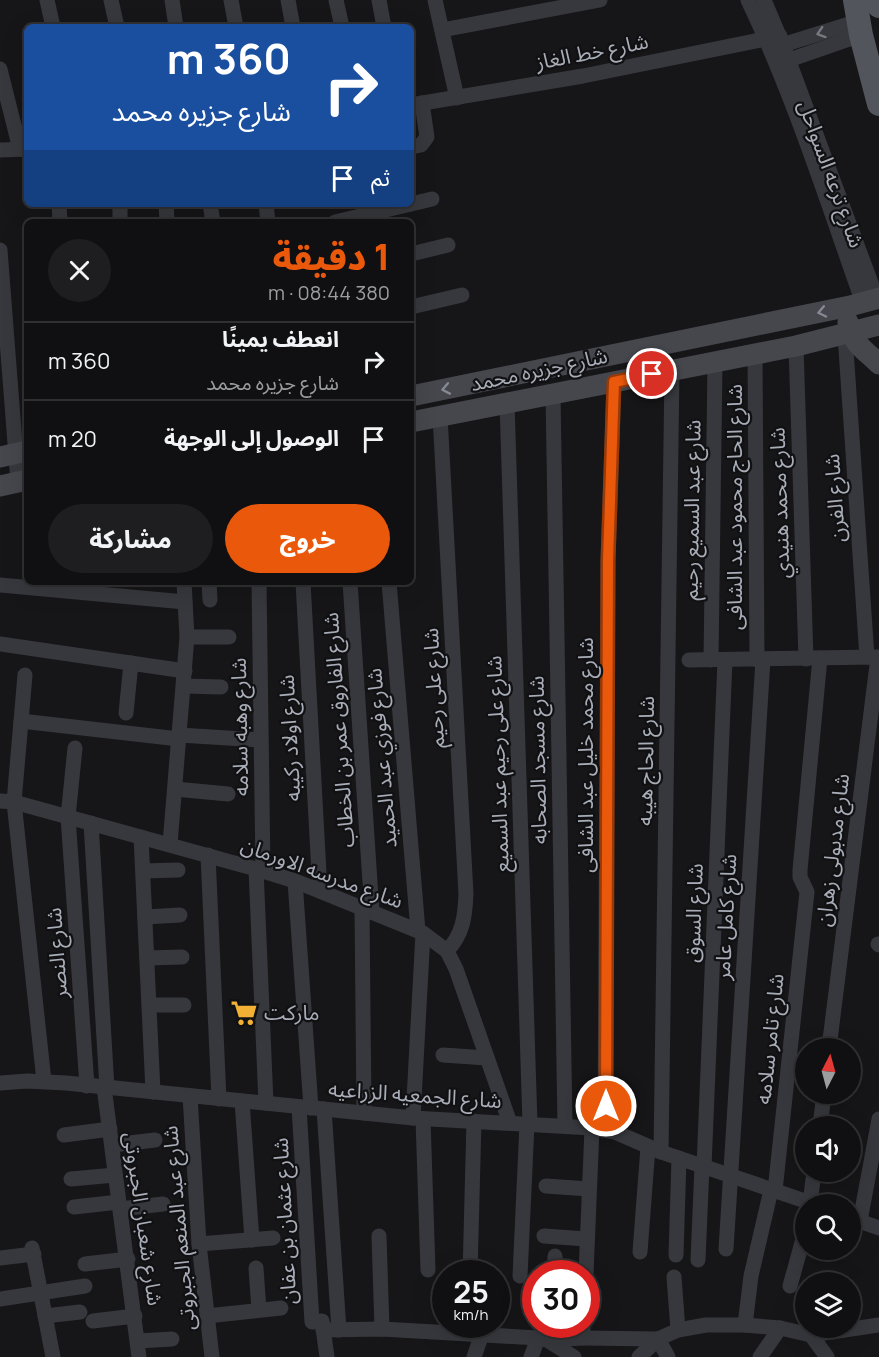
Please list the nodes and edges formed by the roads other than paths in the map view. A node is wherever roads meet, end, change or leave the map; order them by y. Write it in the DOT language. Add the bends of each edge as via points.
graph roads {
  1 [pos="47,0"];
  2 [pos="111,0"];
  3 [pos="172,0"];
  4 [pos="231,0"];
  5 [pos="288,0"];
  6 [pos="336,0"];
  7 [pos="379,0"];
  8 [pos="435,0"];
  9 [pos="600,0"];
  10 [pos="748,0"];
  11 [pos="764,0"];
  12 [pos="878,0"];
  13 [pos="879,6"];
  14 [pos="858,19"];
  15 [pos="52,24"];
  16 [pos="116,24"];
  17 [pos="176,24"];
  18 [pos="235,24"];
  19 [pos="292,24"];
  20 [pos="341,24"];
  21 [pos="383,24"];
  22 [pos="442,30"];
  23 [pos="775,42"];
  24 [pos="789,60"];
  25 [pos="0,69"];
  26 [pos="3,92"];
  27 [pos="457,98"];
  28 [pos="417,104"];
  29 [pos="879,104"];
  30 [pos="414,146"];
  31 [pos="24,149"];
  32 [pos="0,150"];
  33 [pos="432,199"];
  34 [pos="414,203"];
  35 [pos="398,207"];
  36 [pos="348,219"];
  37 [pos="448,245"];
  38 [pos="0,250"];
  39 [pos="414,253"];
  40 [pos="462,295"];
  41 [pos="870,302"];
  42 [pos="414,306"];
  43 [pos="879,325"];
  44 [pos="848,334"];
  45 [pos="796,346"];
  46 [pos="755,354"];
  47 [pos="716,362"];
  48 [pos="879,364"];
  49 [pos="672,370"];
  50 [pos="531,372"];
  51 [pos="614,382"];
  52 [pos="414,395"];
  53 [pos="545,395"];
  54 [pos="507,403"];
  55 [pos="440,416"];
  56 [pos="414,421"];
  57 [pos="14,454"];
  58 [pos="15,483"];
  59 [pos="0,585"];
  60 [pos="184,585"];
  61 [pos="209,585"];
  62 [pos="259,585"];
  63 [pos="303,585"];
  64 [pos="350,585"];
  65 [pos="389,585"];
  66 [pos="210,600"];
  67 [pos="185,602"];
  68 [pos="188,637"];
  69 [pos="229,637"];
  70 [pos="0,644"];
  71 [pos="874,657"];
  72 [pos="813,659"];
  73 [pos="689,660"];
  74 [pos="718,660"];
  75 [pos="760,660"];
  76 [pos="131,663"];
  77 [pos="25,675"];
  78 [pos="184,678"];
  79 [pos="221,687"];
  80 [pos="126,713"];
  81 [pos="21,721"];
  82 [pos="179,737"];
  83 [pos="261,740"];
  84 [pos="75,748"];
  85 [pos="175,789"];
  86 [pos="228,794"];
  87 [pos="7,802"];
  88 [pos="68,817"];
  89 [pos="91,823"];
  90 [pos="141,837"];
  91 [pos="170,844"];
  92 [pos="208,855"];
  93 [pos="178,870"];
  94 [pos="259,870"];
  95 [pos="143,871"];
  96 [pos="295,881"];
  97 [pos="320,891"];
  98 [pos="807,892"];
  99 [pos="367,910"];
  100 [pos="180,915"];
  101 [pos="145,917"];
  102 [pos="420,932"];
  103 [pos="447,951"];
  104 [pos="182,957"];
  105 [pos="147,958"];
  106 [pos="149,1005"];
  107 [pos="184,1005"];
  108 [pos="831,1038"];
  109 [pos="443,1055"];
  110 [pos="487,1058"];
  111 [pos="44,1081"];
  112 [pos="0,1083"];
  113 [pos="87,1086"];
  114 [pos="106,1087"];
  115 [pos="153,1092"];
  116 [pos="190,1096"];
  117 [pos="219,1099"];
  118 [pos="242,1101"];
  119 [pos="266,1104"];
  120 [pos="311,1108"];
  121 [pos="364,1113"];
  122 [pos="418,1119"];
  123 [pos="879,1119"];
  124 [pos="474,1121"];
  125 [pos="510,1123"];
  126 [pos="529,1124"];
  127 [pos="565,1126"];
  128 [pos="110,1129"];
  129 [pos="599,1129"];
  130 [pos="64,1135"];
  131 [pos="155,1140"];
  132 [pos="111,1145"];
  133 [pos="655,1149"];
  134 [pos="679,1158"];
  135 [pos="703,1166"];
  136 [pos="115,1174"];
  137 [pos="732,1176"];
  138 [pos="71,1179"];
  139 [pos="546,1186"];
  140 [pos="589,1190"];
  141 [pos="773,1191"];
  142 [pos="861,1194"];
  143 [pos="795,1198"];
  144 [pos="164,1204"];
  145 [pos="120,1205"];
  146 [pos="74,1207"];
  147 [pos="861,1221"];
  148 [pos="879,1228"];
  149 [pos="379,1236"];
  150 [pos="544,1236"];
  151 [pos="273,1238"];
  152 [pos="587,1239"];
  153 [pos="252,1240"];
  154 [pos="199,1244"];
  155 [pos="726,1248"];
  156 [pos="640,1252"];
  157 [pos="555,1256"];
  158 [pos="676,1256"];
  159 [pos="0,1258"];
  160 [pos="128,1259"];
  161 [pos="470,1260"];
  162 [pos="555,1260"];
  163 [pos="586,1260"];
  164 [pos="699,1260"];
  165 [pos="797,1260"];
  166 [pos="85,1264"];
  167 [pos="256,1268"];
  168 [pos="428,1270"];
  169 [pos="520,1276"];
  170 [pos="675,1277"];
  171 [pos="85,1286"];
  172 [pos="790,1286"];
  173 [pos="41,1292"];
  174 [pos="0,1299"];
  175 [pos="281,1308"];
  176 [pos="260,1310"];
  177 [pos="80,1312"];
  178 [pos="45,1316"];
  179 [pos="135,1316"];
  180 [pos="207,1316"];
  181 [pos="93,1321"];
  182 [pos="745,1325"];
  183 [pos="879,1325"];
  184 [pos="780,1328"];
  185 [pos="861,1328"];
  186 [pos="382,1329"];
  187 [pos="331,1330"];
  188 [pos="432,1330"];
  189 [pos="678,1330"];
  190 [pos="795,1331"];
  191 [pos="600,1333"];
  192 [pos="475,1338"];
  193 [pos="545,1338"];
  194 [pos="551,1338"];
  195 [pos="813,1338"];
  196 [pos="172,1340"];
  197 [pos="658,1340"];
  198 [pos="138,1341"];
  199 [pos="53,1357"];
  200 [pos="139,1357"];
  201 [pos="212,1357"];
  202 [pos="327,1357"];
  203 [pos="474,1357"];
  204 [pos="531,1357"];
  205 [pos="573,1357"];
  206 [pos="639,1357"];
  207 [pos="669,1357"];
  208 [pos="760,1357"];
  209 [pos="827,1357"];
  1 -- 15 [label="street"];
  2 -- 16 [label="street"];
  3 -- 17 [label="street"];
  4 -- 18 [label="street"];
  5 -- 19 [label="street"];
  6 -- 20 [label="street"];
  7 -- 21 [label="street"];
  8 -- 22 [label="street"];
  9 -- 22 [label="street"];
  10 -- 23 [label="street"];
  11 -- 23 [label="street"];
  12 -- 13 [label="main road"];
  14 -- 23 [label="street, شارع خط الغاز, one-way"];
  14 -- 24 [label="street"];
  14 -- 29 [label="main road"];
  22 -- 27 [label="street"];
  23 -- 24 [label="street, شارع ترعه السواحل"];
  23 -- 27 [label="street, شارع خط الغاز"];
  23 -- 41 [label="street, شارع ترعه السواحل"];
  24 -- 41 [label="street, شارع ترعه السواحل"];
  25 -- 26 [label="street"];
  26 -- 31 [label="street"];
  27 -- 28 [label="street, شارع خط الغاز"];
  28 -- 30 [label="street" via="427,137"];
  31 -- 32 [label="street"];
  33 -- 34 [label="street"];
  35 -- 36 [label="street"];
  37 -- 39 [label="street"];
  38 -- 57 [label="street"];
  40 -- 42 [label="street"];
  41 -- 44 [label="main road, شارع ترعه السواحل" via="848,323"];
  41 -- 50 [label="main road, شارع جزيره محمد, one-way"];
  43 -- 44 [label="main road, شارع جزيره محمد"];
  44 -- 45 [label="main road, شارع جزيره محمد"];
  44 -- 48 [label="main road"];
  44 -- 71 [label="street, شارع الفرن"];
  45 -- 46 [label="main road, شارع جزيره محمد"];
  45 -- 72 [label="street, شارع محمد هنيدي"];
  46 -- 47 [label="main road, شارع جزيره محمد"];
  46 -- 75 [label="street, شارع الحاج محمود عبد الشافى"];
  47 -- 49 [label="main road, شارع جزيره محمد"];
  47 -- 74 [label="street, شارع عبد السميع رحيم"];
  49 -- 51 [label="main road, شارع جزيره محمد"];
  49 -- 133 [label="street, شارع الحاج هيبه"];
  50 -- 52 [label="main road, شارع جزيره محمد, one-way"];
  50 -- 53 [label="main road"];
  51 -- 53 [label="main road, شارع جزيره محمد"];
  51 -- 129 [label="street, شارع محمد خليل عبد الشافى"];
  53 -- 54 [label="main road, شارع جزيره محمد"];
  53 -- 127 [label="street, شارع مسجد الصحابه"];
  54 -- 55 [label="main road, شارع جزيره محمد"];
  54 -- 126 [label="street, شارع على رحيم عبد السميع"];
  55 -- 56 [label="main road, شارع جزيره محمد"];
  55 -- 103 [label="street, شارع على رحيم" via="466,894 462,930"];
  57 -- 58 [label="street"];
  59 -- 67 [label="street"];
  60 -- 67 [label="street"];
  61 -- 66 [label="street"];
  62 -- 83 [label="street, شارع وهبه سلامه"];
  63 -- 97 [label="street, شارع اولاد ركيبه"];
  64 -- 99 [label="street, شارع الفاروق عمر بن الخطاب"];
  65 -- 102 [label="street, شارع فوزي عبد الحميد"];
  67 -- 68 [label="street"];
  68 -- 69 [label="street"];
  68 -- 78 [label="street"];
  70 -- 76 [label="street"];
  71 -- 72 [label="street"];
  71 -- 108 [label="street, شارع مدبولى زهران"];
  72 -- 75 [label="street"];
  72 -- 98 [label="street, شارع محمد هنيدي" via="800,870"];
  73 -- 74 [label="street"];
  74 -- 75 [label="street"];
  74 -- 135 [label="street, شارع السوق"];
  75 -- 137 [label="street, شارع كامل عامر"];
  76 -- 78 [label="street"];
  76 -- 80 [label="street"];
  77 -- 81 [label="street"];
  78 -- 79 [label="street"];
  78 -- 82 [label="street"];
  81 -- 82 [label="street"];
  81 -- 87 [label="street"];
  82 -- 83 [label="street"];
  82 -- 85 [label="street"];
  83 -- 94 [label="street, شارع وهبه سلامه"];
  84 -- 88 [label="street, شارع النصر"];
  85 -- 86 [label="street"];
  85 -- 91 [label="street"];
  87 -- 88 [label="street, شارع مدرسه الاورمان"];
  87 -- 111 [label="street"];
  88 -- 89 [label="street, شارع مدرسه الاورمان"];
  88 -- 113 [label="street, شارع النصر"];
  89 -- 90 [label="street, شارع مدرسه الاورمان"];
  89 -- 114 [label="street, شارع شعبان الجبروتى"];
  90 -- 91 [label="street, شارع مدرسه الاورمان"];
  90 -- 95 [label="street"];
  91 -- 92 [label="street, شارع مدرسه الاورمان"];
  92 -- 94 [label="street, شارع مدرسه الاورمان"];
  92 -- 117 [label="street"];
  93 -- 95 [label="street"];
  94 -- 96 [label="street, شارع مدرسه الاورمان"];
  94 -- 119 [label="street, شارع وهبه سلامه"];
  95 -- 101 [label="street"];
  96 -- 97 [label="street, شارع مدرسه الاورمان"];
  96 -- 120 [label="street"];
  97 -- 99 [label="street, شارع مدرسه الاورمان"];
  98 -- 141 [label="street, شارع تامر سلامه"];
  99 -- 102 [label="street, شارع مدرسه الاورمان"];
  99 -- 121 [label="street, شارع الفاروق عمر بن الخطاب"];
  100 -- 101 [label="street"];
  101 -- 105 [label="street"];
  102 -- 103 [label="street, شارع مدرسه الاورمان"];
  102 -- 122 [label="street, شارع فوزي عبد الحميد"];
  103 -- 110 [label="street, شارع مدرسه الاورمان"];
  104 -- 105 [label="street"];
  105 -- 106 [label="street"];
  106 -- 107 [label="street"];
  106 -- 115 [label="street"];
  109 -- 110 [label="street"];
  110 -- 125 [label="street, شارع مدرسه الاورمان"];
  111 -- 112 [label="street, شارع الجمعيه الزراعيه"];
  111 -- 113 [label="street, شارع الجمعيه الزراعيه"];
  113 -- 114 [label="street, شارع الجمعيه الزراعيه"];
  114 -- 115 [label="street, شارع الجمعيه الزراعيه"];
  114 -- 128 [label="street, شارع شعبان الجبروتى"];
  115 -- 116 [label="street, شارع الجمعيه الزراعيه"];
  116 -- 117 [label="street, شارع الجمعيه الزراعيه"];
  116 -- 154 [label="street, شارع عبد المنعم الجبروتى"];
  117 -- 118 [label="street, شارع الجمعيه الزراعيه"];
  118 -- 119 [label="street, شارع الجمعيه الزراعيه"];
  118 -- 153 [label="street"];
  119 -- 120 [label="street, شارع الجمعيه الزراعيه"];
  120 -- 121 [label="street, شارع الجمعيه الزراعيه"];
  120 -- 187 [label="street"];
  120 -- 187 [label="street, شارع عثمان بن عفان" via="312,1322 322,1321"];
  121 -- 122 [label="street, شارع الجمعيه الزراعيه"];
  122 -- 124 [label="street, شارع الجمعيه الزراعيه"];
  122 -- 168 [label="street, شارع فوزي عبد الحميد"];
  123 -- 142 [label="street"];
  124 -- 125 [label="street, شارع الجمعيه الزراعيه"];
  124 -- 161 [label="street"];
  125 -- 126 [label="street, شارع الجمعيه الزراعيه"];
  126 -- 127 [label="street, شارع الجمعيه الزراعيه"];
  126 -- 169 [label="street, شارع على رحيم عبد السميع"];
  127 -- 129 [label="street, شارع الجمعيه الزراعيه"];
  128 -- 130 [label="street"];
  128 -- 132 [label="street, شارع شعبان الجبروتى"];
  129 -- 133 [label="street, شارع الجمعيه الزراعيه"];
  129 -- 140 [label="street, شارع محمد خليل عبد الشافى"];
  131 -- 132 [label="street"];
  132 -- 136 [label="street, شارع شعبان الجبروتى"];
  133 -- 134 [label="street, شارع الجمعيه الزراعيه"];
  133 -- 156 [label="street, شارع الحاج هيبه"];
  134 -- 135 [label="street, شارع الجمعيه الزراعيه"];
  134 -- 158 [label="street"];
  135 -- 137 [label="street, شارع الجمعيه الزراعيه"];
  135 -- 164 [label="street, شارع السوق"];
  136 -- 138 [label="street"];
  136 -- 145 [label="street, شارع شعبان الجبروتى"];
  137 -- 141 [label="street, شارع الجمعيه الزراعيه"];
  137 -- 155 [label="street, شارع كامل عامر"];
  139 -- 140 [label="street"];
  140 -- 152 [label="street, شارع محمد خليل عبد الشافى"];
  141 -- 143 [label="street, شارع الجمعيه الزراعيه"];
  141 -- 182 [label="street, شارع تامر سلامه" via="751,1276"];
  144 -- 145 [label="street"];
  145 -- 146 [label="street"];
  145 -- 160 [label="street, شارع شعبان الجبروتى"];
  147 -- 148 [label="street"];
  149 -- 186 [label="street"];
  150 -- 152 [label="street"];
  151 -- 153 [label="street"];
  152 -- 163 [label="street, شارع محمد خليل عبد الشافى"];
  153 -- 154 [label="street"];
  154 -- 180 [label="street, شارع عبد المنعم الجبروتى"];
  157 -- 162 [label="street"];
  159 -- 173 [label="street" via="33,1251"];
  160 -- 166 [label="street"];
  160 -- 179 [label="street, شارع شعبان الجبروتى"];
  165 -- 172 [label="street"];
  167 -- 176 [label="street"];
  170 -- 189 [label="street"];
  171 -- 173 [label="street"];
  173 -- 174 [label="street"];
  173 -- 178 [label="street"];
  175 -- 176 [label="street"];
  176 -- 180 [label="street"];
  177 -- 178 [label="street"];
  178 -- 199 [label="street"];
  179 -- 181 [label="street"];
  179 -- 198 [label="street, شارع شعبان الجبروتى"];
  180 -- 201 [label="street, شارع عبد المنعم الجبروتى"];
  182 -- 184 [label="street"];
  182 -- 189 [label="street" via="706,1324"];
  183 -- 185 [label="street"];
  184 -- 190 [label="street"];
  184 -- 208 [label="street"];
  186 -- 187 [label="street"];
  186 -- 188 [label="street"];
  187 -- 202 [label="street, شارع عثمان بن عفان"];
  189 -- 197 [label="street"];
  191 -- 197 [label="street"];
  192 -- 203 [label="street"];
  193 -- 204 [label="street"];
  194 -- 205 [label="street"];
  195 -- 209 [label="street"];
  196 -- 198 [label="street"];
  197 -- 206 [label="street"];
  197 -- 207 [label="street"];
  198 -- 200 [label="street, شارع شعبان الجبروتى"];
}
